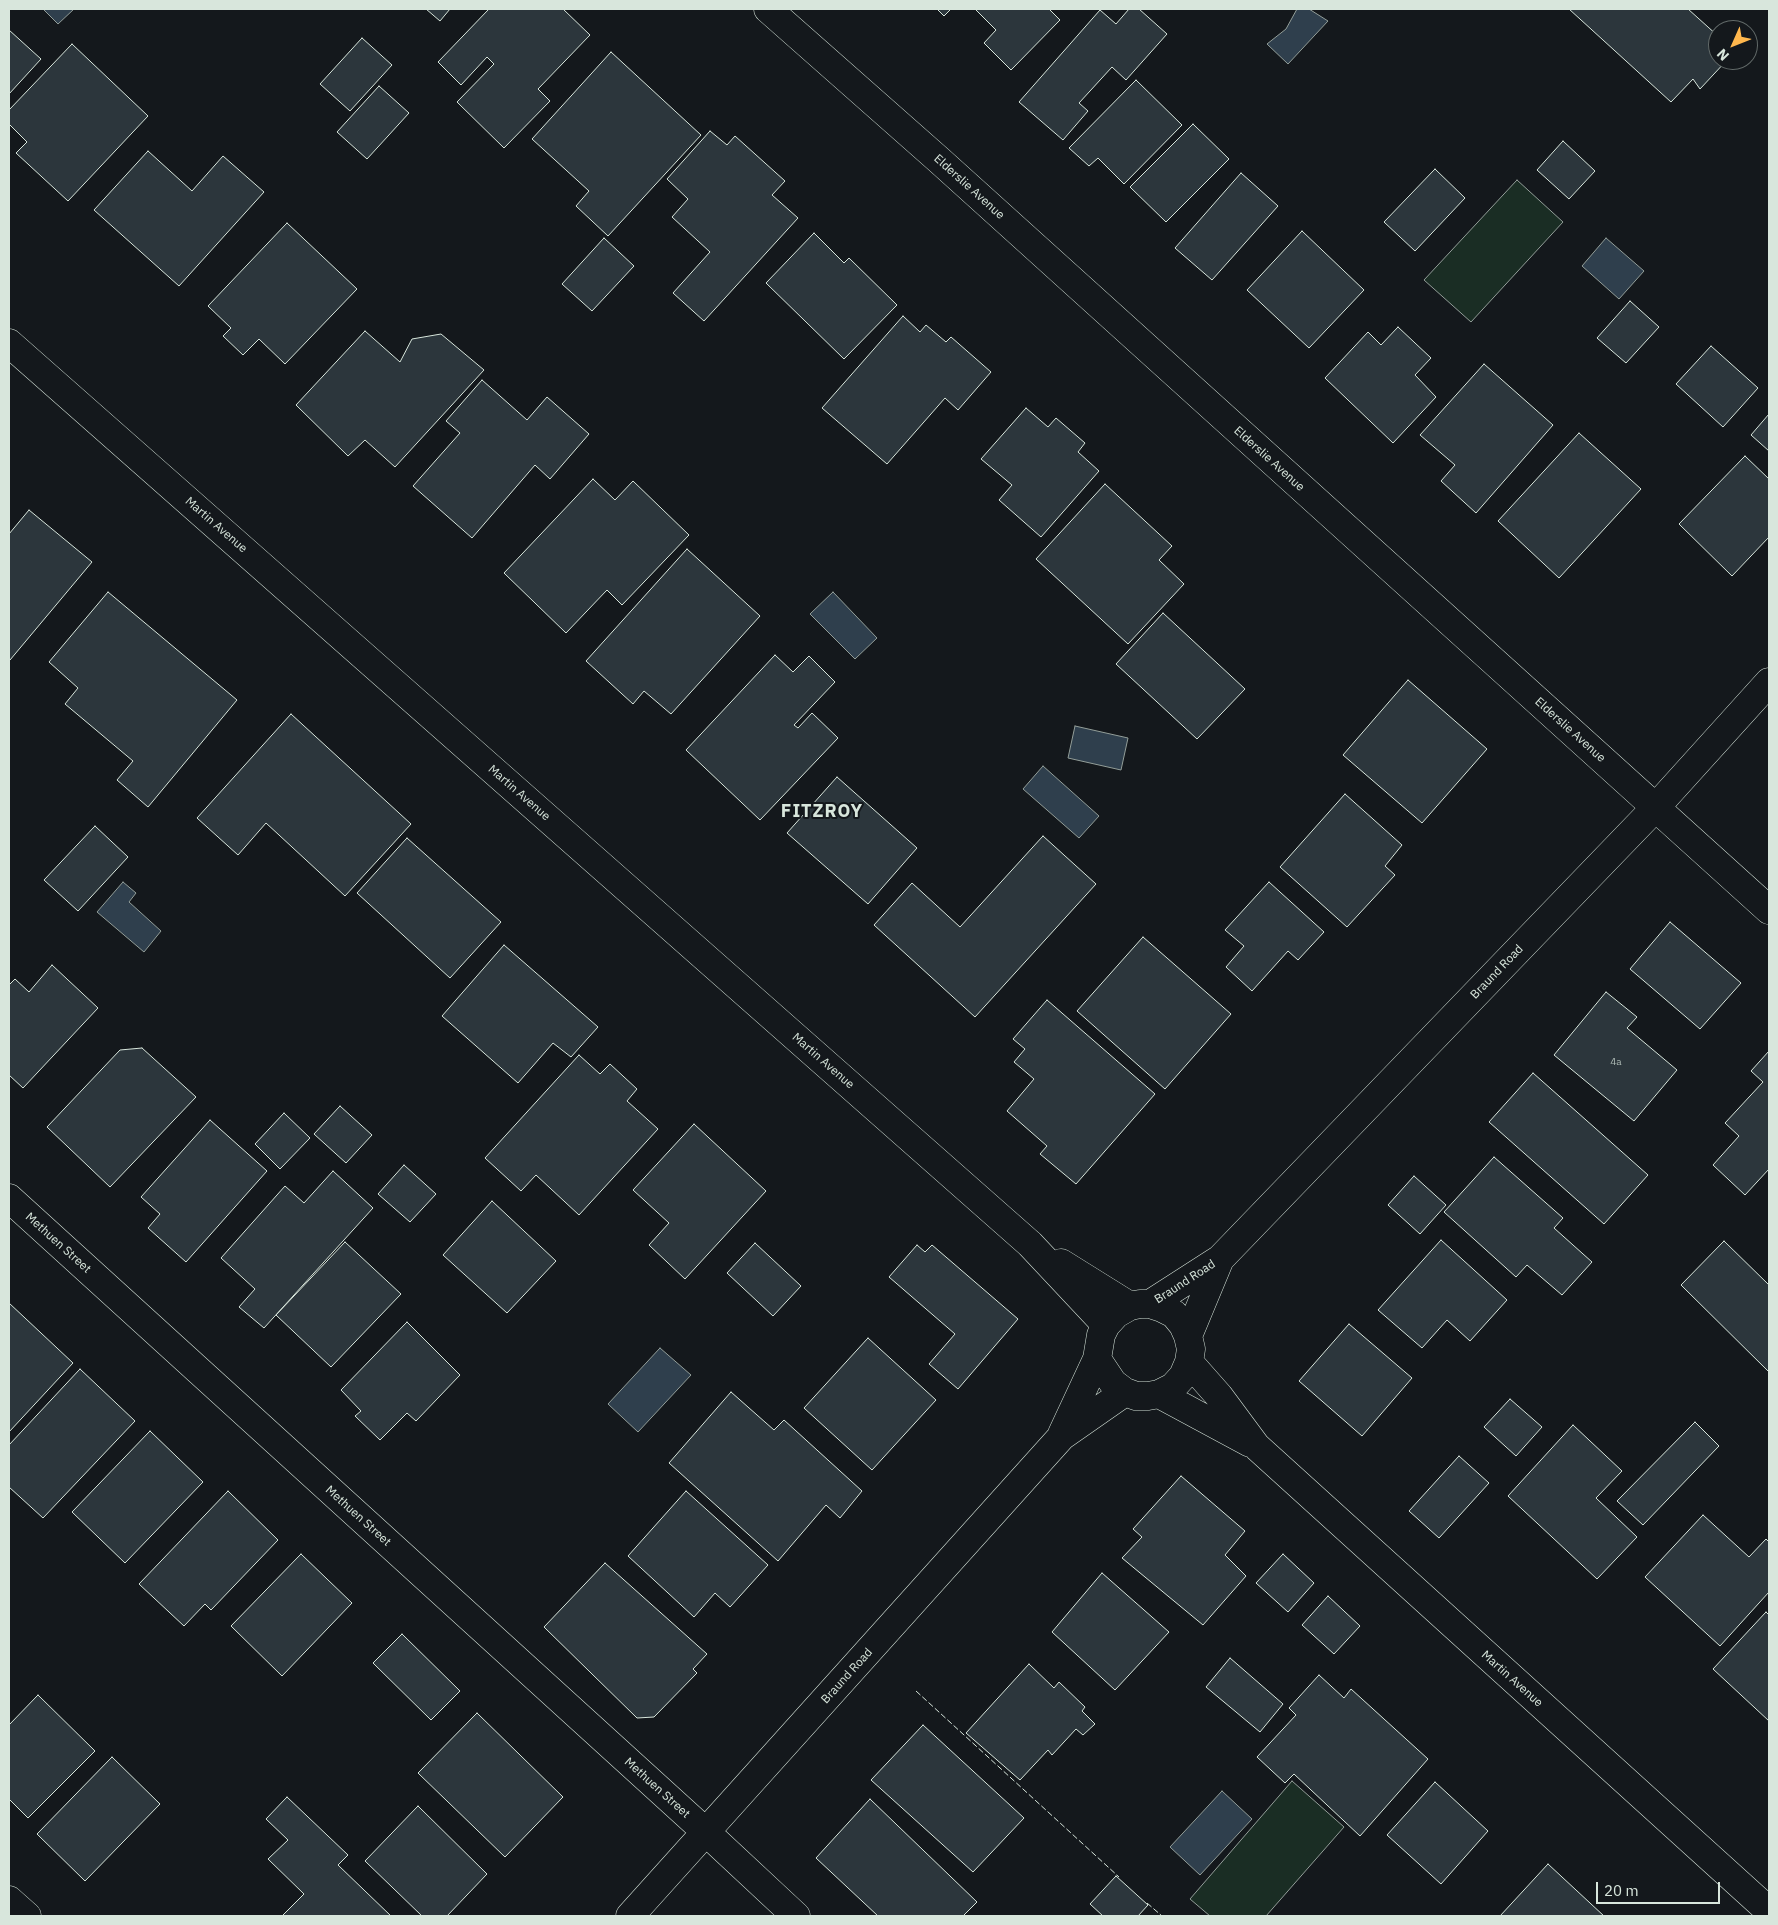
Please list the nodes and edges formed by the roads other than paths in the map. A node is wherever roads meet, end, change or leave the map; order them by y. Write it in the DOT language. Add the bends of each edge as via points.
graph roads {
  1 [pos="768,9"];
  2 [pos="9,343"];
  3 [pos="1769,682"];
  4 [pos="1656,807"];
  5 [pos="1769,910"];
  6 [pos="9,1198"];
  7 [pos="1030,1244"];
  8 [pos="1220,1259"];
  9 [pos="1140,1305"];
  10 [pos="1106,1325"];
  11 [pos="1189,1349"];
  12 [pos="1097,1360"];
  13 [pos="1125,1392"];
  14 [pos="1159,1394"];
  15 [pos="1062,1436"];
  16 [pos="1256,1446"];
  17 [pos="707,1833"];
  18 [pos="9,1900"];
  19 [pos="1769,1911"];
  20 [pos="27,1916"];
  21 [pos="630,1916"];
  22 [pos="796,1916"];
  1 -- 4 [label="street, Elderslie Avenue"];
  2 -- 7 [label="street, Martin Avenue"];
  3 -- 4 [label="street, Braund Road"];
  4 -- 5 [label="street, Elderslie Avenue"];
  4 -- 8 [label="street, Braund Road"];
  6 -- 17 [label="street, Methuen Street"];
  7 -- 9 [label="street, Martin Avenue"];
  7 -- 10 [label="street, Martin Avenue"];
  8 -- 9 [label="street, Braund Road"];
  8 -- 11 [label="street, Braund Road"];
  9 -- 10 [label="street" via="1116,1314"];
  9 -- 11 [label="street" via="1162,1308 1174,1314 1182,1325"];
  10 -- 12 [label="street" via="1101,1334"];
  11 -- 14 [label="street" via="1183,1376 1173,1387"];
  11 -- 16 [label="street, Martin Avenue"];
  12 -- 13 [label="street" via="1113,1383"];
  12 -- 15 [label="street, Braund Road"];
  13 -- 14 [label="street" via="1136,1396"];
  13 -- 15 [label="street, Braund Road"];
  14 -- 16 [label="street, Martin Avenue"];
  15 -- 17 [label="street, Braund Road"];
  16 -- 19 [label="street, Martin Avenue"];
  17 -- 21 [label="street, Braund Road"];
  17 -- 22 [label="street, Methuen Street"];
  18 -- 20 [label="street"];
}
